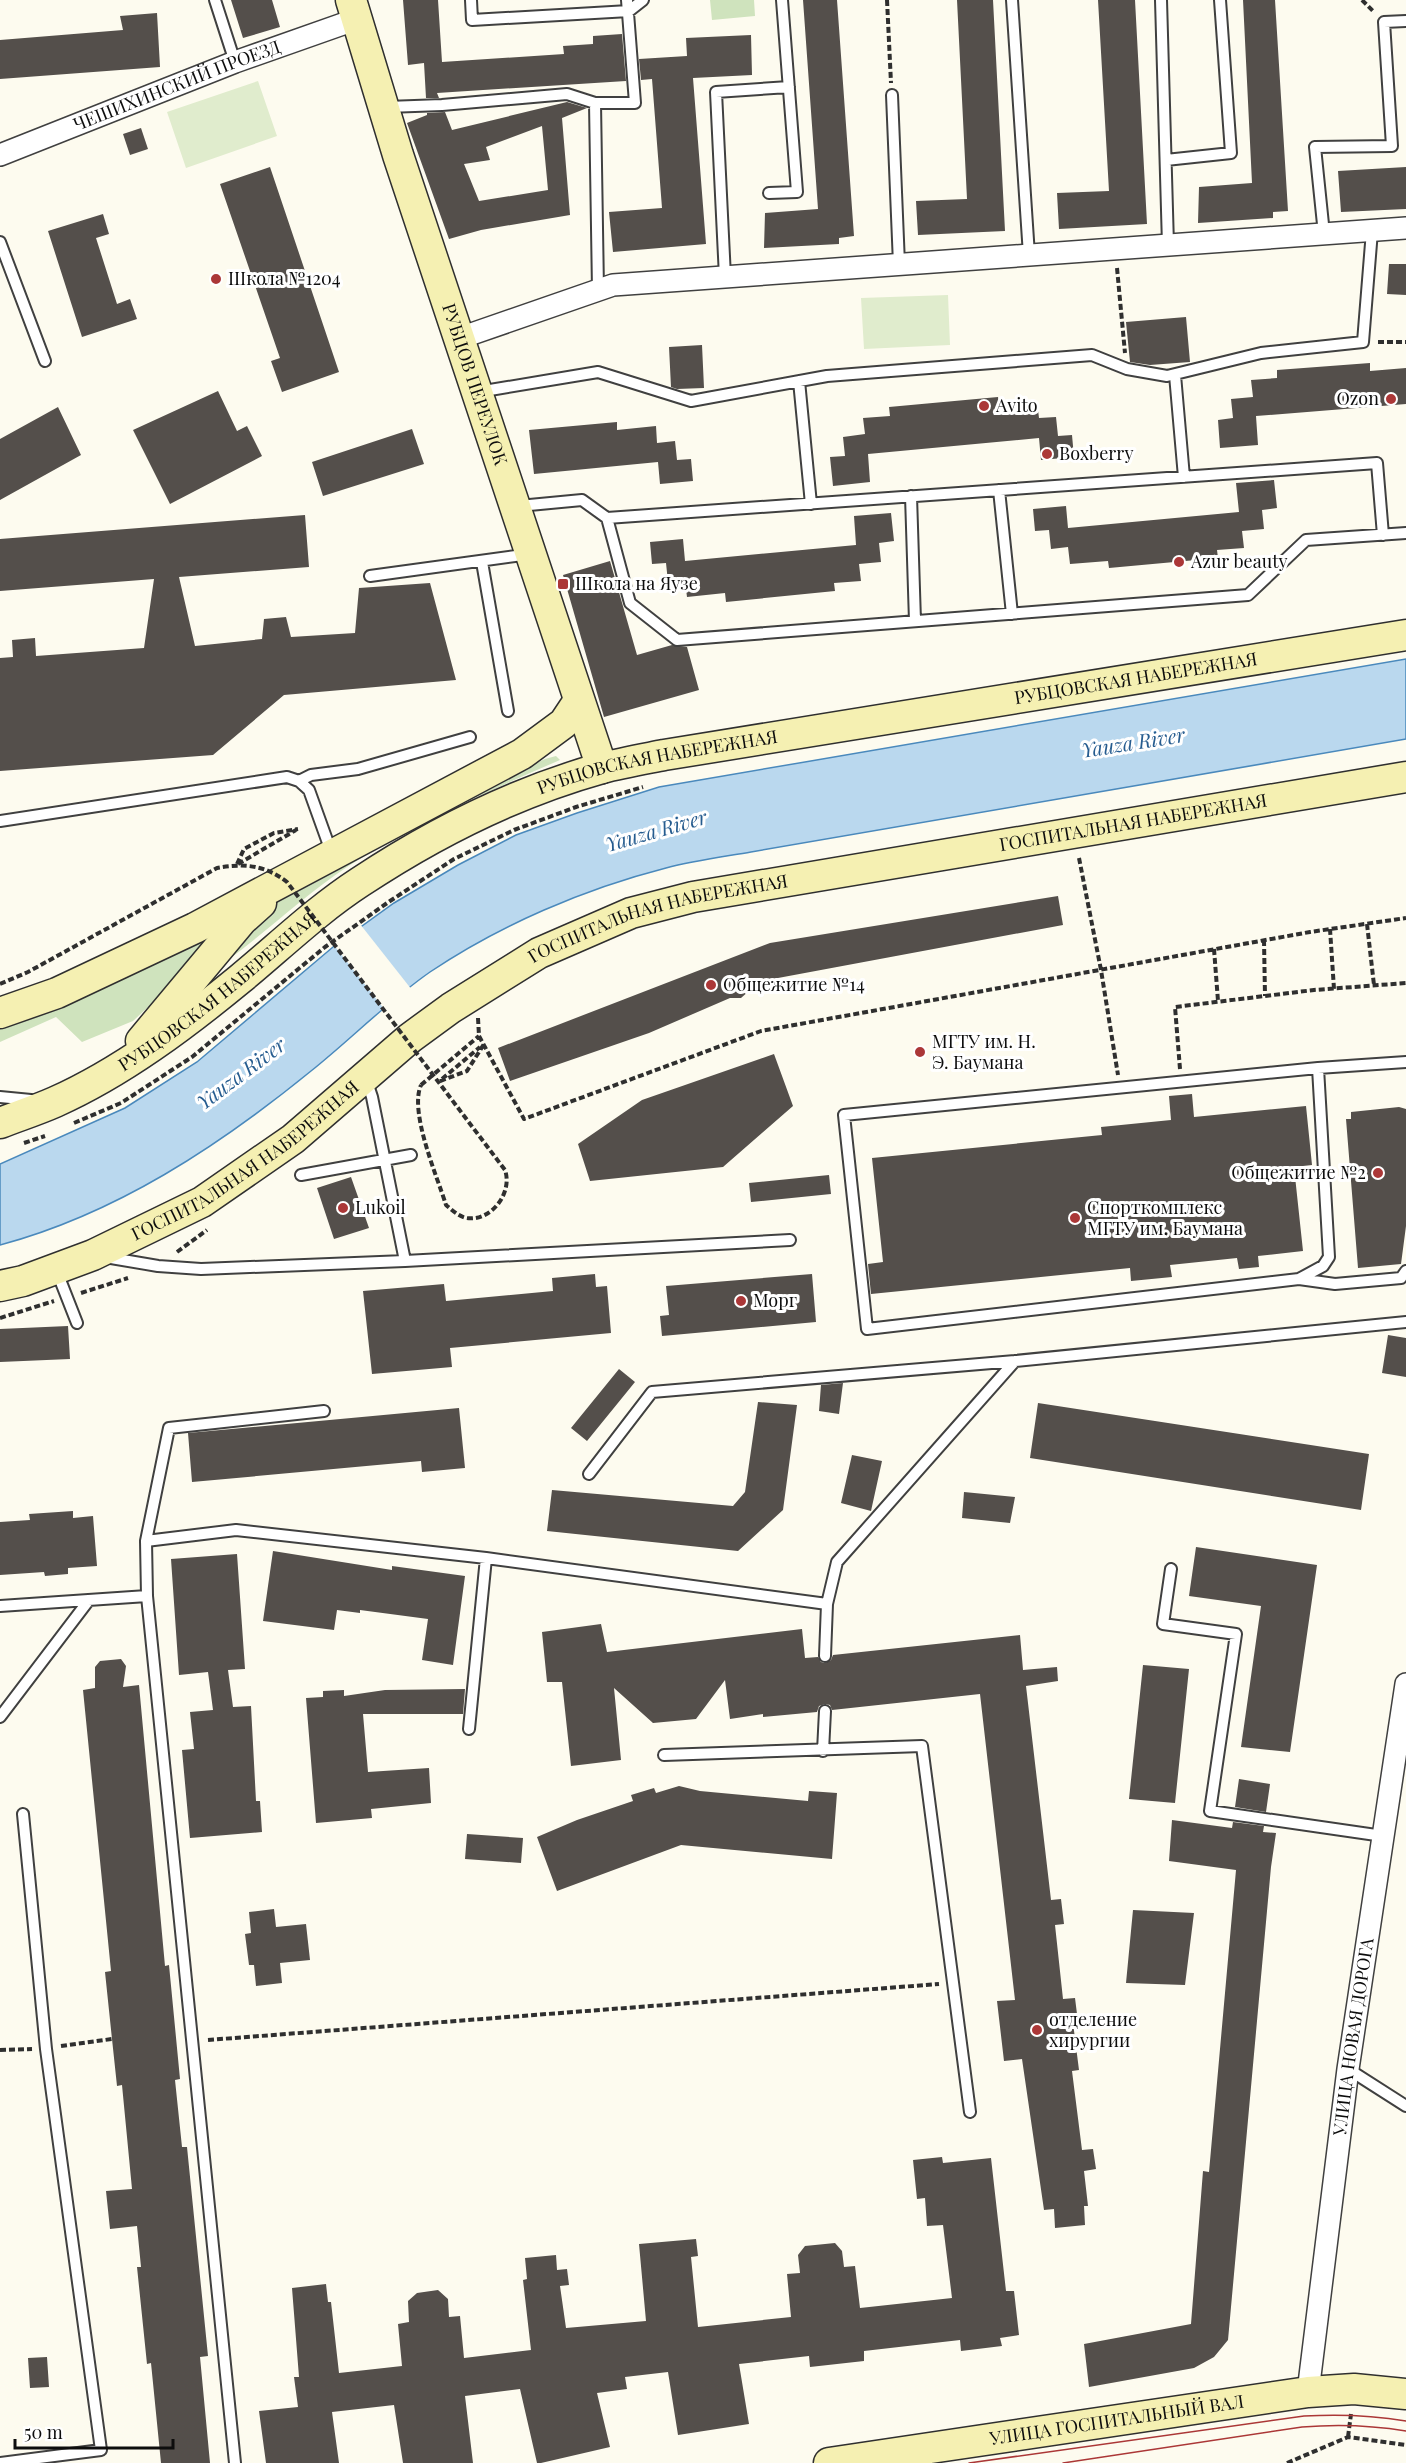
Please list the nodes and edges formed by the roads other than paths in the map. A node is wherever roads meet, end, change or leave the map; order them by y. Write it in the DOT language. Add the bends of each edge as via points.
graph roads {
  1 [pos="215,0"];
  2 [pos="471,0"];
  3 [pos="643,0"];
  4 [pos="782,0"];
  5 [pos="1012,0"];
  6 [pos="1161,0"];
  7 [pos="1220,0"];
  8 [pos="628,5"];
  9 [pos="354,10"];
  10 [pos="1406,21"];
  11 [pos="236,62"];
  12 [pos="789,87"];
  13 [pos="892,96"];
  14 [pos="594,103"];
  15 [pos="384,107"];
  16 [pos="0,155"];
  17 [pos="1166,160"];
  18 [pos="769,193"];
  19 [pos="1406,228"];
  20 [pos="1372,231"];
  21 [pos="1324,234"];
  22 [pos="0,242"];
  23 [pos="1168,245"];
  24 [pos="1029,255"];
  25 [pos="899,264"];
  26 [pos="725,277"];
  27 [pos="598,290"];
  28 [pos="460,338"];
  29 [pos="45,361"];
  30 [pos="1175,375"];
  31 [pos="799,381"];
  32 [pos="478,392"];
  33 [pos="1184,477"];
  34 [pos="999,490"];
  35 [pos="911,496"];
  36 [pos="811,504"];
  37 [pos="515,507"];
  38 [pos="607,518"];
  39 [pos="1406,533"];
  40 [pos="1383,535"];
  41 [pos="530,554"];
  42 [pos="482,562"];
  43 [pos="370,576"];
  44 [pos="1012,614"];
  45 [pos="915,621"];
  46 [pos="1406,635"];
  47 [pos="578,702"];
  48 [pos="508,711"];
  49 [pos="470,737"];
  50 [pos="602,768"];
  51 [pos="1406,777"];
  52 [pos="472,780"];
  53 [pos="299,781"];
  54 [pos="563,781"];
  55 [pos="0,821"];
  56 [pos="332,855"];
  57 [pos="301,872"];
  58 [pos="0,1013"];
  59 [pos="1406,1062"];
  60 [pos="119,1067"];
  61 [pos="1318,1068"];
  62 [pos="365,1077"];
  63 [pos="0,1097"];
  64 [pos="63,1113"];
  65 [pos="9,1133"];
  66 [pos="411,1155"];
  67 [pos="386,1160"];
  68 [pos="301,1175"];
  69 [pos="790,1240"];
  70 [pos="93,1255"];
  71 [pos="405,1261"];
  72 [pos="55,1269"];
  73 [pos="1406,1271"];
  74 [pos="1299,1279"];
  75 [pos="0,1286"];
  76 [pos="1406,1322"];
  77 [pos="77,1323"];
  78 [pos="1015,1361"];
  79 [pos="324,1411"];
  80 [pos="589,1474"];
  81 [pos="146,1541"];
  82 [pos="486,1558"];
  83 [pos="1171,1569"];
  84 [pos="147,1596"];
  85 [pos="89,1600"];
  86 [pos="827,1604"];
  87 [pos="0,1606"];
  88 [pos="825,1656"];
  89 [pos="1406,1684"];
  90 [pos="825,1711"];
  91 [pos="0,1717"];
  92 [pos="469,1729"];
  93 [pos="1401,1750"];
  94 [pos="823,1751"];
  95 [pos="664,1755"];
  96 [pos="23,1814"];
  97 [pos="1383,1836"];
  98 [pos="1348,2069"];
  99 [pos="1406,2106"];
  100 [pos="970,2112"];
  101 [pos="1308,2392"];
  102 [pos="1406,2394"];
  103 [pos="869,2460"];
  104 [pos="0,2463"];
  105 [pos="235,2463"];
  106 [pos="829,2463"];
  1 -- 11 [label="lane"];
  2 -- 8 [label="lane" via="472,20"];
  3 -- 8 [label="lane"];
  4 -- 12 [label="lane"];
  5 -- 24 [label="lane"];
  6 -- 17 [label="lane"];
  7 -- 17 [label="lane" via="1231,153"];
  8 -- 14 [label="lane" via="635,103"];
  9 -- 11 [label="street, ЧЕШИХИНСКИЙ ПРОЕЗД"];
  9 -- 15 [label="main road, РУБЦОВ ПЕРЕУЛОК"];
  10 -- 21 [label="lane" via="1384,22 1392,146 1315,147"];
  11 -- 16 [label="street, ЧЕШИХИНСКИЙ ПРОЕЗД"];
  12 -- 18 [label="lane" via="797,192"];
  12 -- 26 [label="lane" via="716,92"];
  13 -- 25 [label="lane"];
  14 -- 15 [label="lane" via="567,94"];
  14 -- 27 [label="lane"];
  15 -- 28 [label="main road, РУБЦОВ ПЕРЕУЛОК"];
  17 -- 23 [label="lane"];
  19 -- 20 [label="street"];
  20 -- 21 [label="street"];
  20 -- 30 [label="lane" via="1363,342 1261,354"];
  21 -- 23 [label="street"];
  22 -- 29 [label="lane"];
  23 -- 24 [label="street"];
  24 -- 25 [label="street"];
  25 -- 26 [label="street"];
  26 -- 27 [label="street" via="613,285"];
  27 -- 28 [label="street"];
  28 -- 32 [label="main road, РУБЦОВ ПЕРЕУЛОК"];
  30 -- 31 [label="lane" via="1126,369 1092,355"];
  30 -- 33 [label="lane"];
  31 -- 32 [label="lane" via="691,401 598,372"];
  31 -- 36 [label="lane"];
  32 -- 37 [label="main road, РУБЦОВ ПЕРЕУЛОК"];
  33 -- 34 [label="lane"];
  33 -- 40 [label="lane" via="1377,463"];
  34 -- 35 [label="lane"];
  34 -- 44 [label="lane"];
  35 -- 36 [label="lane"];
  35 -- 45 [label="lane"];
  36 -- 38 [label="lane"];
  37 -- 38 [label="lane" via="582,500"];
  37 -- 41 [label="main road, РУБЦОВ ПЕРЕУЛОК"];
  38 -- 45 [label="lane" via="630,603 677,640"];
  39 -- 40 [label="lane"];
  40 -- 44 [label="lane" via="1306,540 1248,595"];
  41 -- 42 [label="lane"];
  41 -- 47 [label="main road, РУБЦОВ ПЕРЕУЛОК"];
  42 -- 43 [label="lane"];
  42 -- 48 [label="lane"];
  44 -- 45 [label="lane"];
  46 -- 50 [label="main road, РУБЦОВСКАЯ НАБЕРЕЖНАЯ"];
  47 -- 50 [label="main road, РУБЦОВ ПЕРЕУЛОК"];
  47 -- 52 [label="main road" via="564,723 522,754"];
  49 -- 53 [label="lane" via="358,769 311,775"];
  50 -- 54 [label="main road, РУБЦОВСКАЯ НАБЕРЕЖНАЯ"];
  51 -- 62 [label="main road, ГОСПИТАЛЬНАЯ НАБЕРЕЖНАЯ" via="693,897 631,913 539,953 451,1008"];
  52 -- 54 [label="main road"];
  52 -- 56 [label="main road"];
  53 -- 55 [label="lane" via="287,777"];
  53 -- 56 [label="lane" via="309,790"];
  54 -- 60 [label="main road, РУБЦОВСКАЯ НАБЕРЕЖНАЯ" via="481,813 360,882 239,980"];
  56 -- 57 [label="main road"];
  57 -- 58 [label="main road" via="68,988"];
  57 -- 60 [label="main road" via="242,920"];
  59 -- 61 [label="lane"];
  60 -- 64 [label="main road, РУБЦОВСКАЯ НАБЕРЕЖНАЯ"];
  61 -- 74 [label="lane" via="1329,1257 1323,1266"];
  61 -- 74 [label="lane" via="844,1114 867,1329"];
  62 -- 67 [label="lane"];
  62 -- 70 [label="main road, ГОСПИТАЛЬНАЯ НАБЕРЕЖНАЯ" via="293,1139 202,1202"];
  63 -- 64 [label="lane"];
  64 -- 65 [label="main road, РУБЦОВСКАЯ НАБЕРЕЖНАЯ"];
  66 -- 67 [label="lane"];
  67 -- 68 [label="lane"];
  67 -- 71 [label="lane"];
  69 -- 71 [label="lane"];
  70 -- 71 [label="lane" via="201,1269"];
  70 -- 72 [label="main road, ГОСПИТАЛЬНАЯ НАБЕРЕЖНАЯ"];
  72 -- 75 [label="main road, ГОСПИТАЛЬНАЯ НАБЕРЕЖНАЯ"];
  72 -- 77 [label="lane"];
  73 -- 74 [label="lane" via="1401,1278 1335,1284"];
  76 -- 78 [label="lane"];
  78 -- 80 [label="lane" via="652,1392"];
  78 -- 86 [label="lane" via="837,1562"];
  79 -- 81 [label="lane" via="169,1428"];
  81 -- 82 [label="lane" via="236,1530"];
  81 -- 84 [label="lane"];
  82 -- 86 [label="lane"];
  82 -- 92 [label="lane"];
  83 -- 97 [label="lane" via="1163,1624 1236,1634 1210,1811"];
  84 -- 85 [label="lane"];
  84 -- 105 [label="lane"];
  85 -- 87 [label="lane"];
  85 -- 91 [label="lane"];
  86 -- 88 [label="lane"];
  89 -- 93 [label="street, УЛИЦА НОВАЯ ДОРОГА"];
  90 -- 94 [label="lane"];
  93 -- 97 [label="street, УЛИЦА НОВАЯ ДОРОГА"];
  94 -- 95 [label="lane"];
  94 -- 100 [label="lane" via="922,1746"];
  96 -- 104 [label="lane" via="46,2049 101,2450"];
  97 -- 98 [label="street, УЛИЦА НОВАЯ ДОРОГА"];
  98 -- 99 [label="lane"];
  98 -- 101 [label="street, УЛИЦА НОВАЯ ДОРОГА"];
  101 -- 102 [label="main road, УЛИЦА ГОСПИТАЛЬНЫЙ ВАЛ" via="1354,2389"];
  101 -- 103 [label="main road, УЛИЦА ГОСПИТАЛЬНЫЙ ВАЛ"];
  103 -- 106 [label="main road, УЛИЦА ГОСПИТАЛЬНЫЙ ВАЛ"];
}
